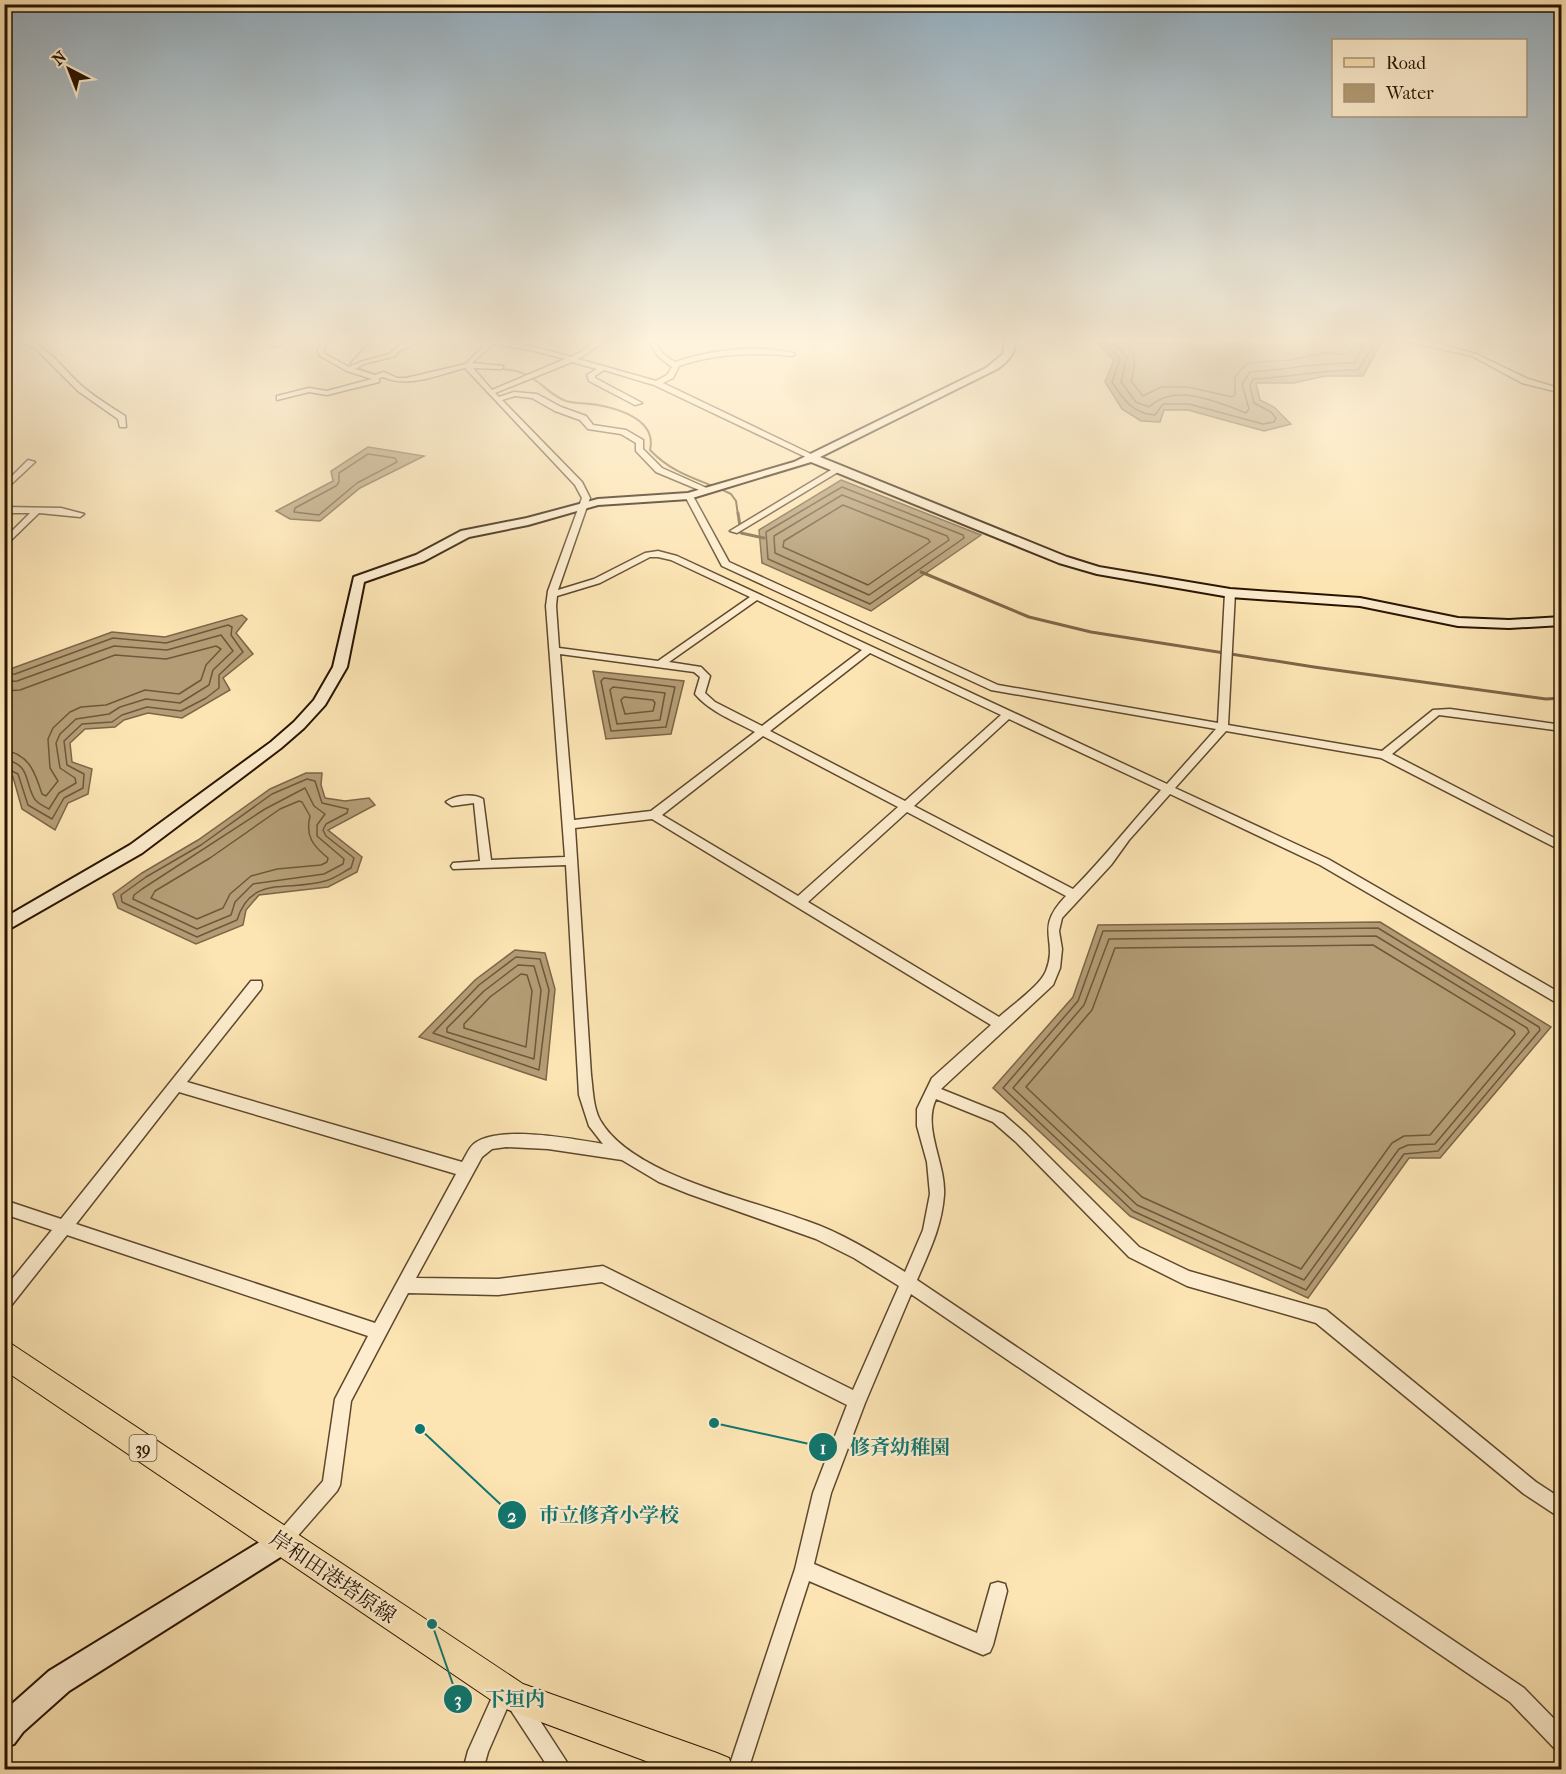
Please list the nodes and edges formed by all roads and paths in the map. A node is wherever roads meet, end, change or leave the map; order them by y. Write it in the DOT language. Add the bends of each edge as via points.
graph roads {
  1 [pos="520,422"];
  2 [pos="586,422"];
  3 [pos="737,422"];
  4 [pos="885,422"];
  5 [pos="812,458"];
  6 [pos="31,462"];
  7 [pos="839,469"];
  8 [pos="9,482"];
  9 [pos="4,489"];
  10 [pos="706,490"];
  11 [pos="689,496"];
  12 [pos="584,506"];
  13 [pos="4,510"];
  14 [pos="38,510"];
  15 [pos="80,514"];
  16 [pos="734,531"];
  17 [pos="4,545"];
  18 [pos="1230,593"];
  19 [pos="553,594"];
  20 [pos="756,597"];
  21 [pos="1562,621"];
  22 [pos="868,650"];
  23 [pos="554,651"];
  24 [pos="660,664"];
  25 [pos="1007,715"];
  26 [pos="1223,728"];
  27 [pos="1562,728"];
  28 [pos="762,730"];
  29 [pos="1384,755"];
  30 [pos="1167,790"];
  31 [pos="452,802"];
  32 [pos="906,806"];
  33 [pos="654,815"];
  34 [pos="569,825"];
  35 [pos="1562,847"];
  36 [pos="571,861"];
  37 [pos="486,864"];
  38 [pos="457,866"];
  39 [pos="1074,895"];
  40 [pos="800,902"];
  41 [pos="4,926"];
  42 [pos="255,985"];
  43 [pos="1562,1001"];
  44 [pos="1000,1024"];
  45 [pos="176,1085"];
  46 [pos="933,1092"];
  47 [pos="625,1154"];
  48 [pos="466,1170"];
  49 [pos="4,1207"];
  50 [pos="65,1226"];
  51 [pos="909,1283"];
  52 [pos="404,1285"];
  53 [pos="4,1302"];
  54 [pos="379,1332"];
  55 [pos="4,1354"];
  56 [pos="857,1401"];
  57 [pos="1562,1510"];
  58 [pos="281,1542"];
  59 [pos="804,1569"];
  60 [pos="998,1591"];
  61 [pos="509,1694"];
  62 [pos="4,1734"];
  63 [pos="1562,1743"];
  64 [pos="473,1770"];
  65 [pos="562,1770"];
  66 [pos="717,1770"];
  67 [pos="738,1770"];
  1 -- 12 [label="street" via="579,484 586,498"];
  2 -- 10 [label="street" via="591,427 632,436 659,470"];
  3 -- 5 [label="street"];
  4 -- 5 [label="street"];
  5 -- 7 [label="street"];
  5 -- 10 [label="street"];
  6 -- 8 [label="street"];
  7 -- 16 [label="street"];
  7 -- 18 [label="street" via="1081,566"];
  8 -- 9 [label="street"];
  10 -- 11 [label="street"];
  11 -- 12 [label="street"];
  11 -- 26 [label="street" via="725,564 978,681 1011,692"];
  12 -- 19 [label="street"];
  12 -- 41 [label="street" via="465,534 420,558 358,580 340,667 320,702 299,725 136,849"];
  13 -- 14 [label="street"];
  14 -- 15 [label="street"];
  14 -- 17 [label="street"];
  18 -- 21 [label="street" via="1360,602 1458,622"];
  18 -- 26 [label="street"];
  19 -- 20 [label="street" via="597,581 653,554 674,558"];
  19 -- 23 [label="street"];
  20 -- 22 [label="street"];
  20 -- 24 [label="street"];
  22 -- 25 [label="street"];
  22 -- 28 [label="street"];
  23 -- 24 [label="street"];
  23 -- 34 [label="street"];
  24 -- 28 [label="street" via="697,669 705,676 700,694 703,698"];
  25 -- 30 [label="street"];
  25 -- 32 [label="street"];
  26 -- 29 [label="street"];
  26 -- 30 [label="street"];
  27 -- 29 [label="street" via="1437,712"];
  28 -- 32 [label="street"];
  28 -- 33 [label="street"];
  29 -- 35 [label="street"];
  30 -- 39 [label="street"];
  30 -- 43 [label="street" via="1324,862"];
  31 -- 37 [label="street" via="479,802"];
  32 -- 39 [label="street"];
  32 -- 40 [label="street"];
  33 -- 34 [label="street"];
  33 -- 40 [label="street"];
  34 -- 36 [label="street"];
  36 -- 37 [label="street"];
  36 -- 47 [label="street" via="587,1103 597,1127"];
  37 -- 38 [label="street"];
  39 -- 44 [label="street" via="1056,917 1054,968 1048,981"];
  40 -- 44 [label="street"];
  42 -- 45 [label="street"];
  44 -- 46 [label="street" via="944,1075"];
  45 -- 48 [label="street"];
  45 -- 50 [label="street"];
  46 -- 51 [label="street" via="924,1108 924,1126 934,1162 937,1194 931,1230"];
  46 -- 57 [label="street" via="998,1118 1134,1251 1187,1278 1320,1316"];
  47 -- 48 [label="street" via="552,1142 492,1143 480,1148"];
  47 -- 51 [label="street" via="672,1180 810,1229"];
  48 -- 52 [label="street"];
  49 -- 50 [label="street"];
  50 -- 53 [label="street"];
  50 -- 54 [label="street"];
  51 -- 56 [label="street"];
  51 -- 63 [label="street" via="1517,1695"];
  52 -- 54 [label="street"];
  52 -- 56 [label="street" via="498,1287 603,1274"];
  54 -- 58 [label="street" via="343,1399 331,1485"];
  55 -- 58 [label="main road, 岸和田港塔原線 / 39"];
  56 -- 59 [label="street" via="822,1493"];
  58 -- 61 [label="main road, 岸和田港塔原線 / 39"];
  58 -- 62 [label="street" via="59,1681"];
  59 -- 60 [label="street" via="982,1644"];
  59 -- 67 [label="street"];
  61 -- 64 [label="street" via="478,1751"];
  61 -- 65 [label="street"];
  61 -- 66 [label="main road, 岸和田港塔原線 / 39"];
}
